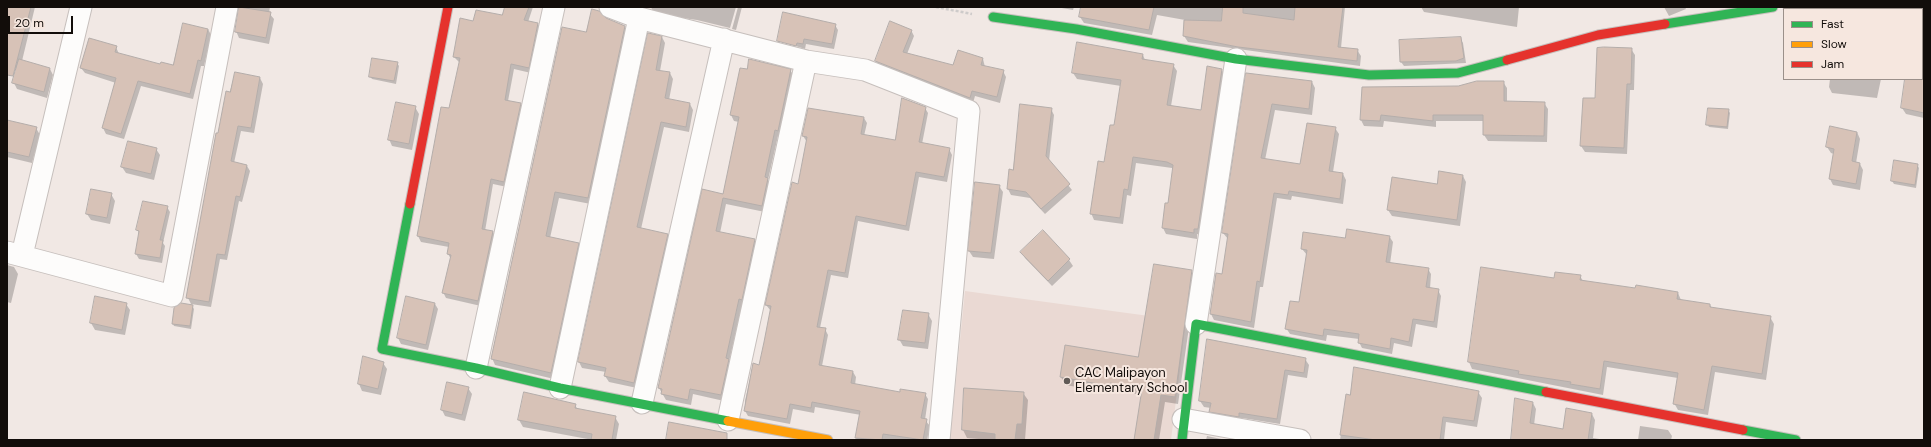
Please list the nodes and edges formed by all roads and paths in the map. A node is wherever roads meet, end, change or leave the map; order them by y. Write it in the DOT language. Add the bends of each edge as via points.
graph roads {
  1 [pos="81,7"];
  2 [pos="228,7"];
  3 [pos="448,7"];
  4 [pos="554,7"];
  5 [pos="610,7"];
  6 [pos="936,7"];
  7 [pos="1772,7"];
  8 [pos="1794,7"];
  9 [pos="1806,8"];
  10 [pos="993,17"];
  11 [pos="640,18"];
  12 [pos="724,39"];
  13 [pos="1236,59"];
  14 [pos="806,61"];
  15 [pos="14,253"];
  16 [pos="1196,324"];
  17 [pos="476,368"];
  18 [pos="560,388"];
  19 [pos="642,403"];
  20 [pos="1183,419"];
  21 [pos="728,420"];
  22 [pos="828,440"];
  23 [pos="939,440"];
  24 [pos="1182,440"];
  25 [pos="1300,440"];
  26 [pos="1796,440"];
  1 -- 15 [label="street"];
  2 -- 15 [label="street" via="172,296"];
  3 -- 17 [label="street" via="382,349"];
  4 -- 17 [label="street"];
  5 -- 11 [label="street"];
  6 -- 10 [label="path"];
  7 -- 13 [label="street" via="1598,35 1458,73 1368,75"];
  8 -- 9 [label="street"];
  10 -- 13 [label="street" via="1076,29"];
  11 -- 12 [label="street"];
  11 -- 18 [label="street"];
  12 -- 14 [label="street"];
  12 -- 19 [label="street"];
  13 -- 16 [label="street"];
  14 -- 21 [label="street"];
  14 -- 23 [label="street" via="865,70 970,111"];
  16 -- 20 [label="street"];
  16 -- 26 [label="street"];
  17 -- 18 [label="street"];
  18 -- 19 [label="street"];
  19 -- 21 [label="street"];
  20 -- 24 [label="street"];
  20 -- 25 [label="street"];
  21 -- 22 [label="street"];
}
